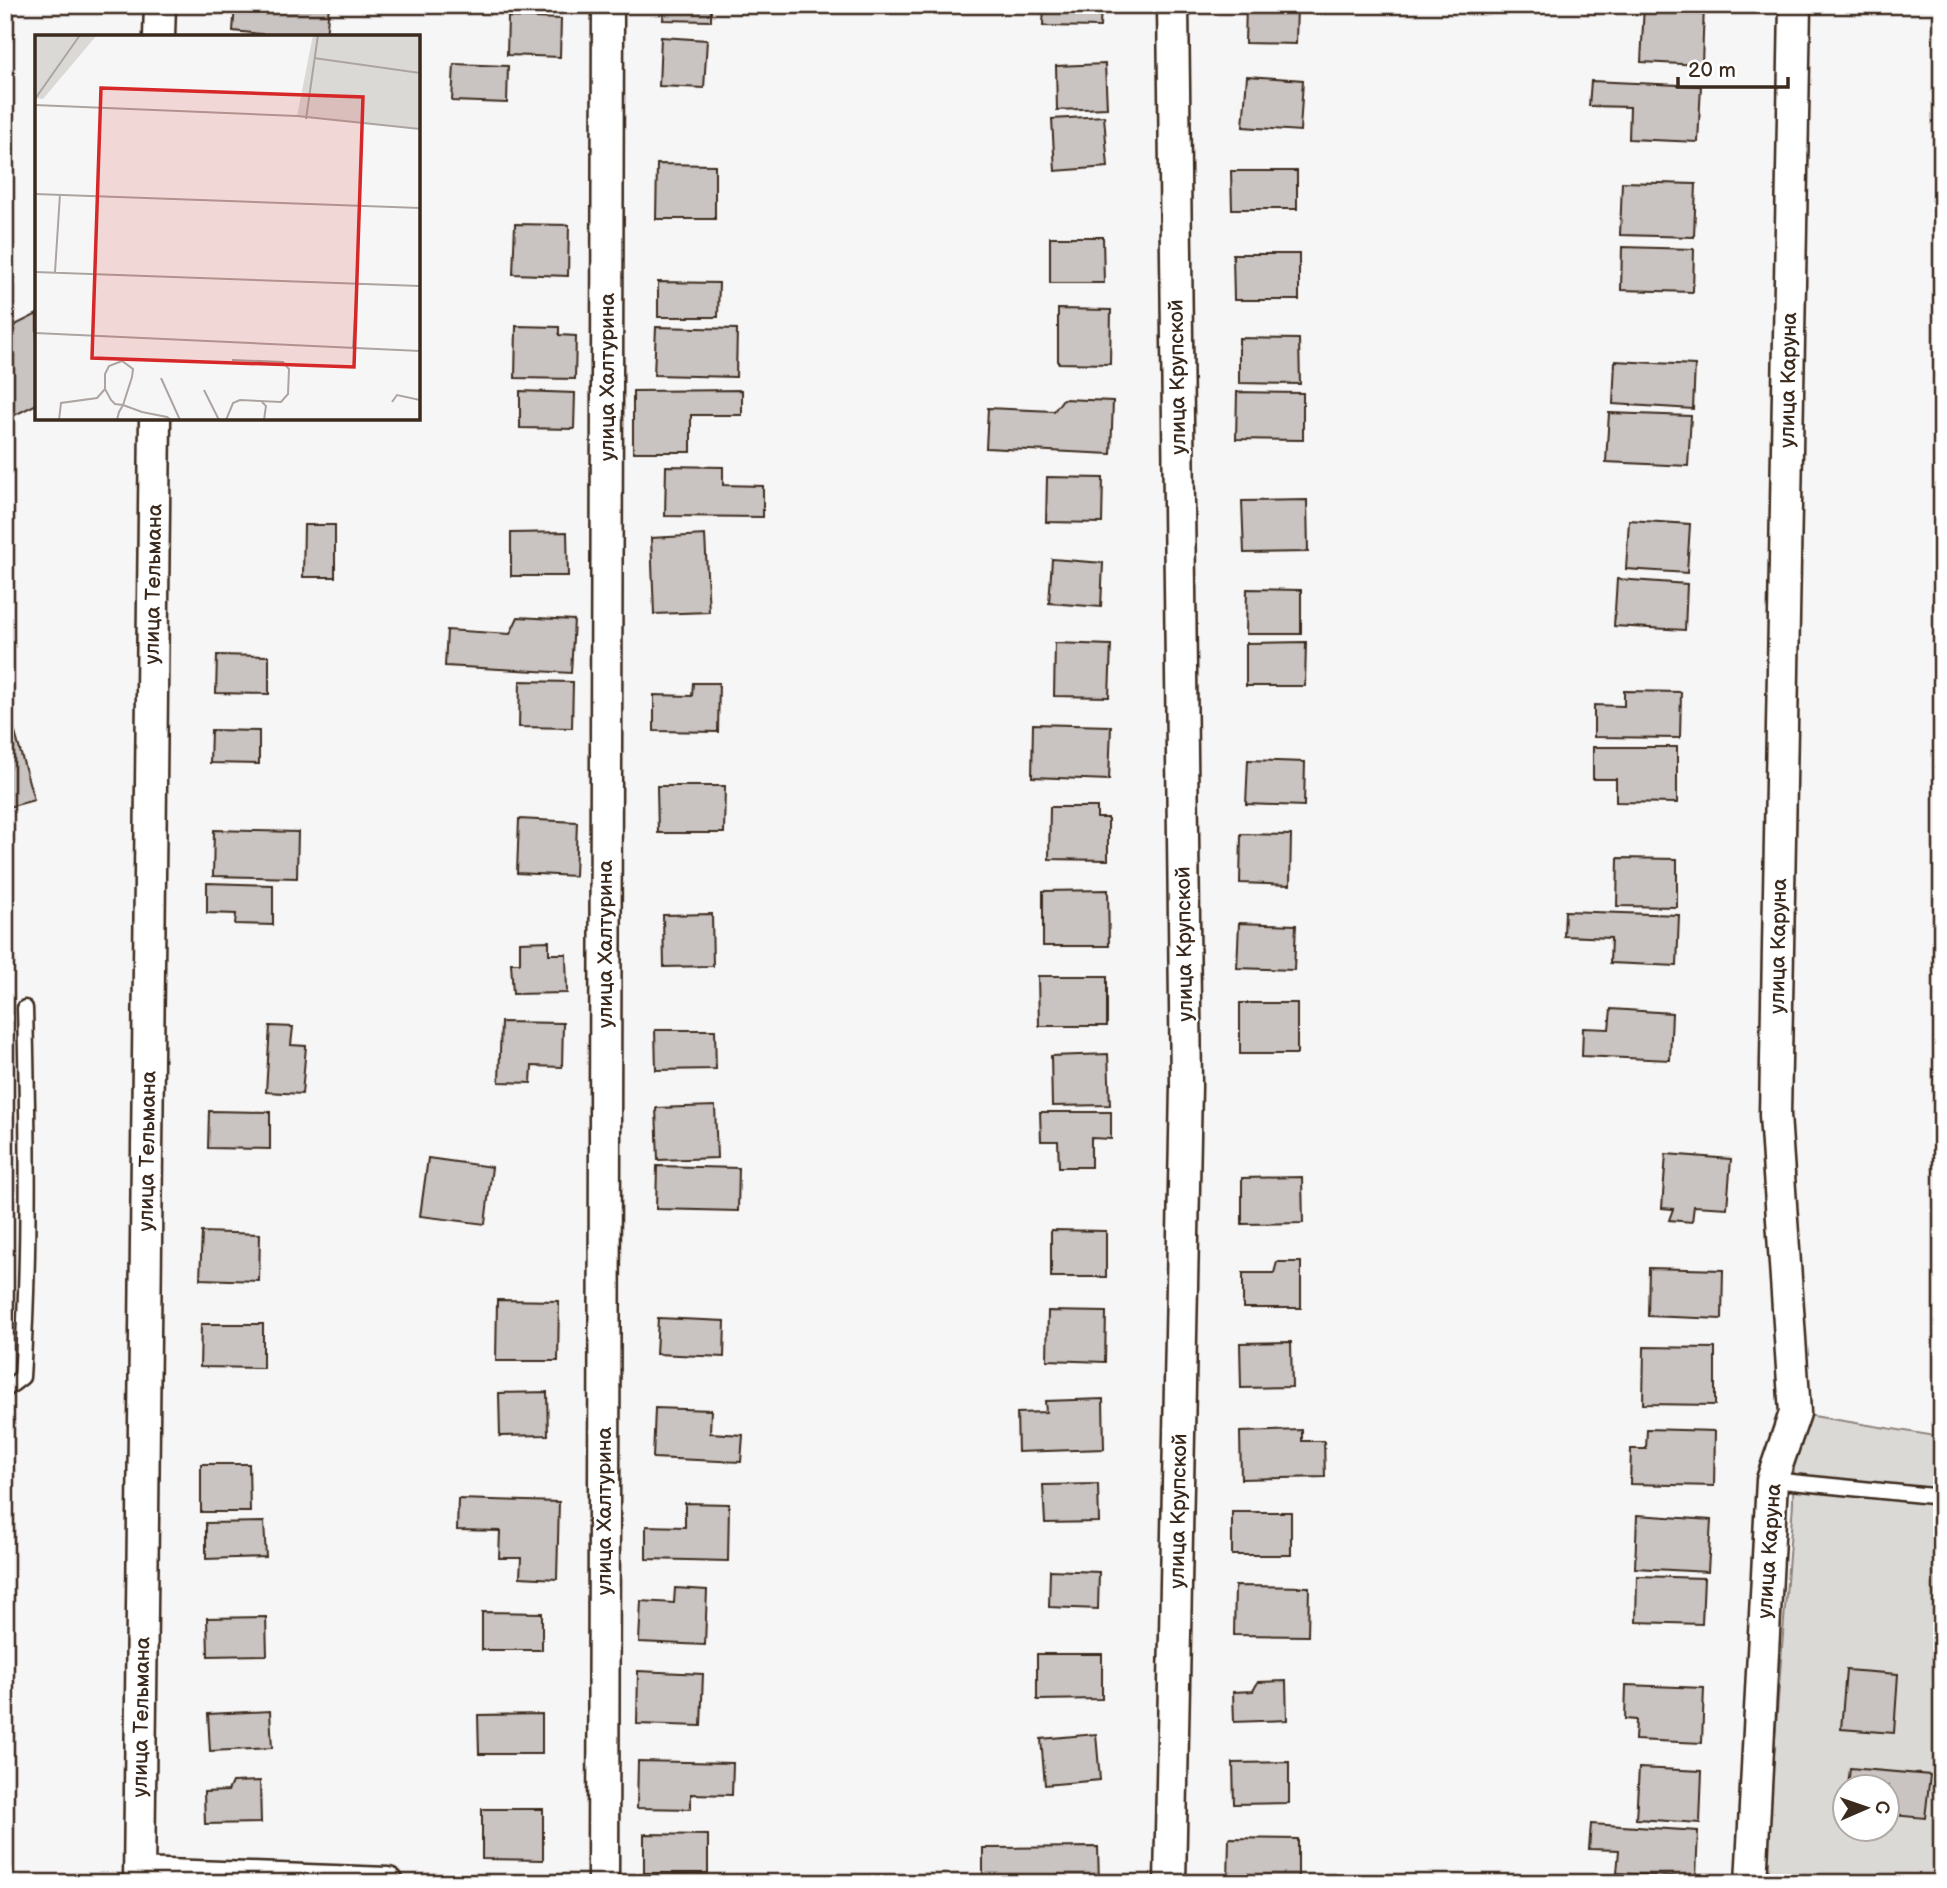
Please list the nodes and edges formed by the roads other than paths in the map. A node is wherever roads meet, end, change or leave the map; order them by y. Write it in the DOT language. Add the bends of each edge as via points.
graph roads {
  1 [pos="160,5"];
  2 [pos="608,5"];
  3 [pos="1173,5"];
  4 [pos="1795,5"];
  5 [pos="159,35"];
  6 [pos="155,420"];
  7 [pos="25,1008"];
  8 [pos="5,1390"];
  9 [pos="1772,1480"];
  10 [pos="1942,1497"];
  11 [pos="139,1879"];
  12 [pos="388,1883"];
  13 [pos="603,1883"];
  14 [pos="1170,1883"];
  15 [pos="1751,1883"];
  1 -- 5 [label="street"];
  2 -- 13 [label="street, улица Халтурина"];
  3 -- 14 [label="street, улица Крупской" via="1186,1086"];
  4 -- 9 [label="street, улица Каруна" via="1775,1115 1795,1413"];
  6 -- 11 [label="street, улица Тельмана"];
  7 -- 8 [label="lane" via="26,1316 22,1377"];
  9 -- 10 [label="lane"];
  9 -- 15 [label="street, улица Каруна"];
  11 -- 12 [label="street"];
}
